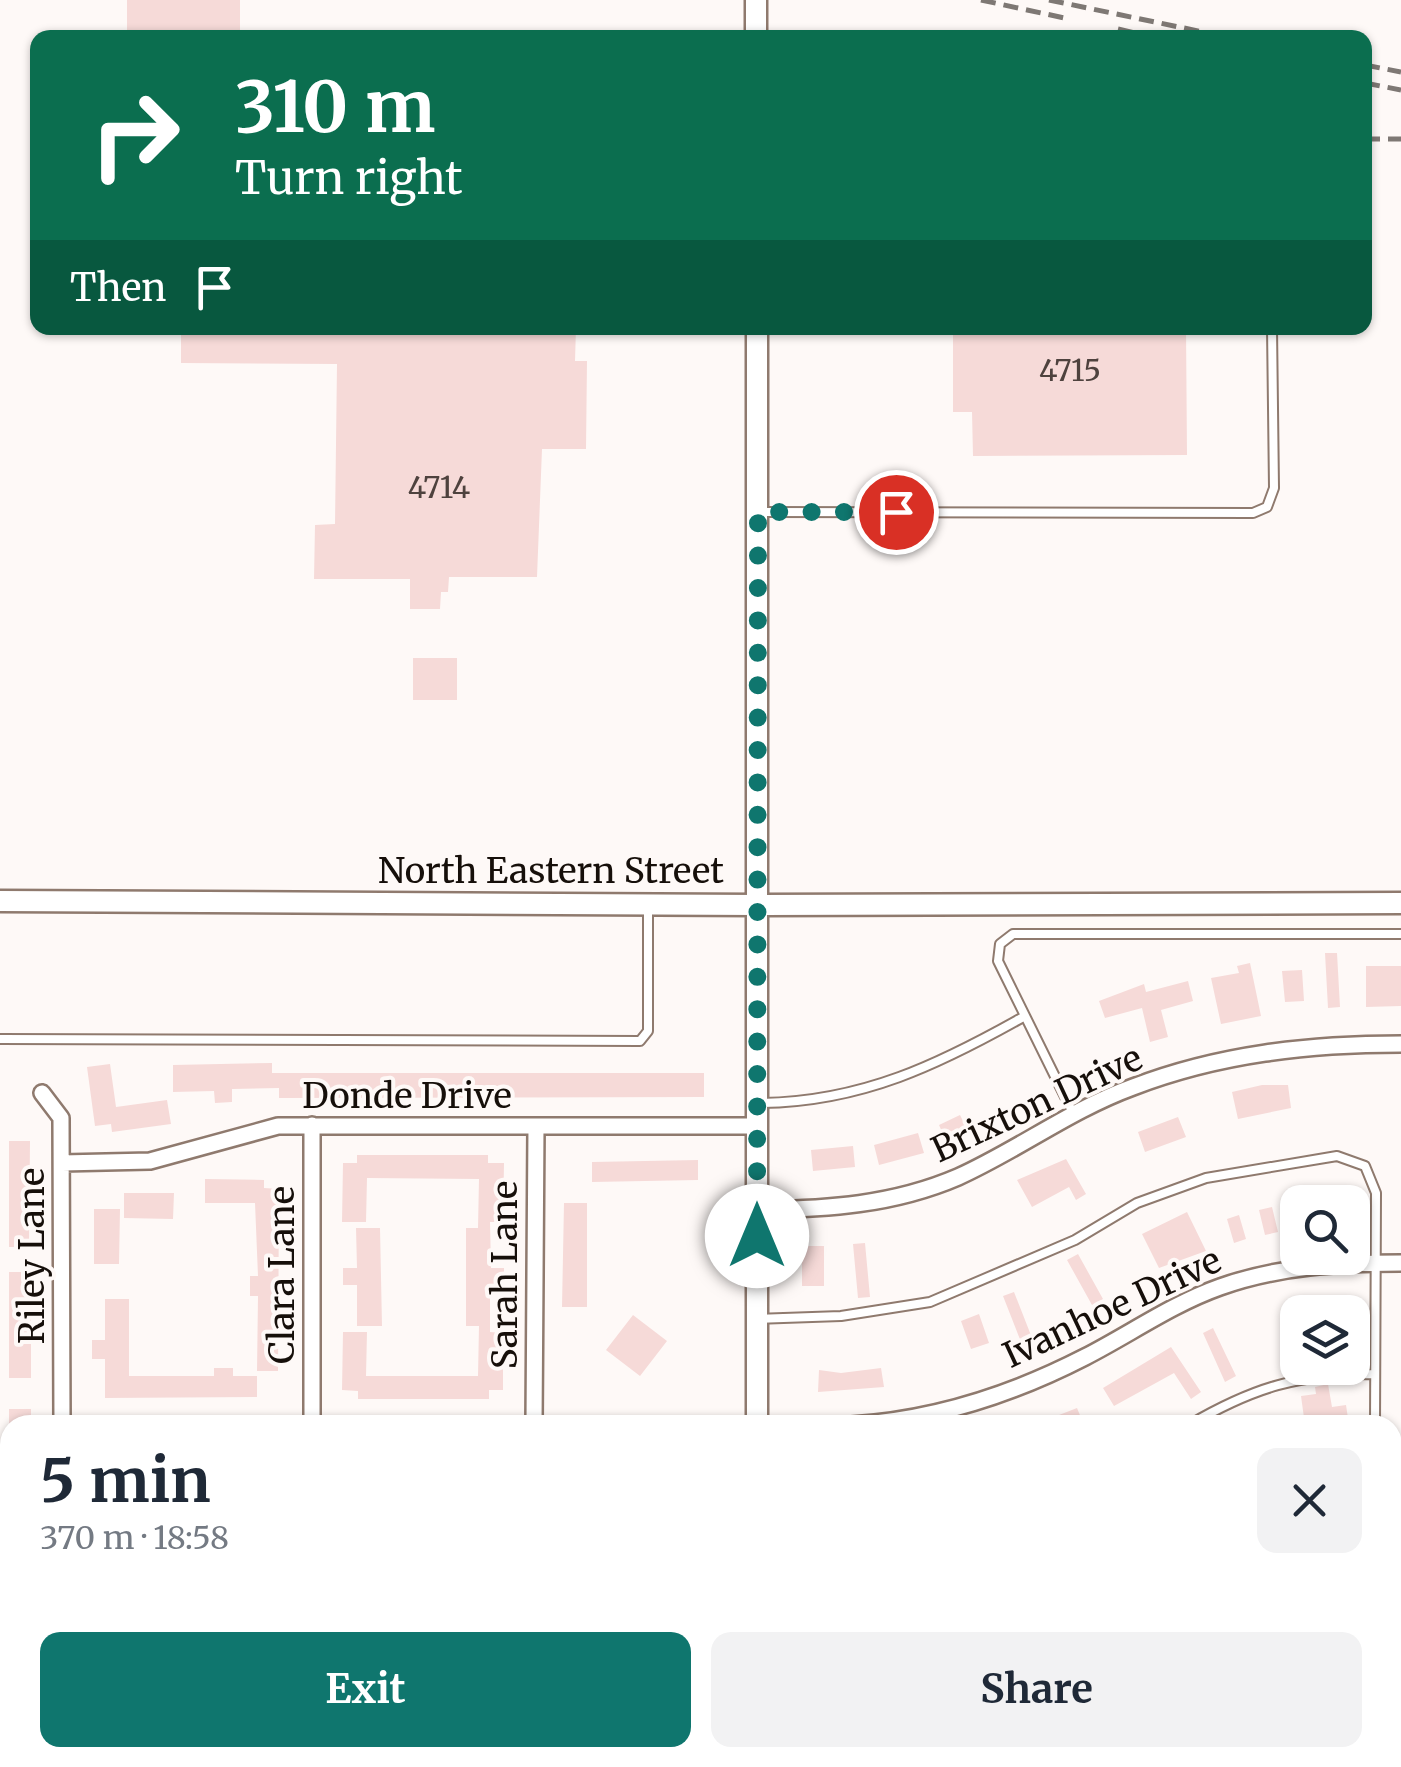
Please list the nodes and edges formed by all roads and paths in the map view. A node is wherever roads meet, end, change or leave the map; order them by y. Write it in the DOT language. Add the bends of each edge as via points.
graph roads {
  1 [pos="756,0"];
  2 [pos="756,30"];
  3 [pos="757,335"];
  4 [pos="1272,335"];
  5 [pos="758,512"];
  6 [pos="0,900"];
  7 [pos="1401,902"];
  8 [pos="648,904"];
  9 [pos="757,905"];
  10 [pos="1401,934"];
  11 [pos="1025,1016"];
  12 [pos="0,1039"];
  13 [pos="1401,1044"];
  14 [pos="42,1093"];
  15 [pos="757,1103"];
  16 [pos="1073,1113"];
  17 [pos="312,1125"];
  18 [pos="536,1126"];
  19 [pos="757,1126"];
  20 [pos="62,1164"];
  21 [pos="757,1210"];
  22 [pos="1376,1263"];
  23 [pos="1401,1263"];
  24 [pos="757,1319"];
  25 [pos="1375,1374"];
  26 [pos="62,1415"];
  27 [pos="312,1415"];
  28 [pos="534,1415"];
  29 [pos="757,1415"];
  30 [pos="920,1415"];
  31 [pos="1206,1415"];
  32 [pos="1375,1415"];
  1 -- 2 [label="main road"];
  3 -- 5 [label="main road"];
  4 -- 5 [label="lane" via="1274,488 1267,507 1253,513"];
  5 -- 9 [label="main road"];
  6 -- 8 [label="main road, North Eastern Street"];
  7 -- 9 [label="main road, North Eastern Street"];
  8 -- 9 [label="main road, North Eastern Street"];
  8 -- 12 [label="lane" via="648,1031 640,1042"];
  9 -- 15 [label="main road"];
  10 -- 11 [label="lane" via="1013,934 1000,944 998,961"];
  11 -- 15 [label="lane" via="943,1063 865,1089"];
  11 -- 16 [label="lane"];
  13 -- 16 [label="street, Brixton Drive" via="1240,1057 1136,1086"];
  14 -- 20 [label="street, Riley Lane" via="61,1118"];
  15 -- 19 [label="main road"];
  16 -- 21 [label="street, Brixton Drive" via="931,1188 857,1206"];
  17 -- 18 [label="street, Donde Drive"];
  17 -- 20 [label="street, Donde Drive" via="253,1130 150,1161"];
  17 -- 27 [label="street, Clara Lane"];
  18 -- 19 [label="street, Donde Drive"];
  18 -- 28 [label="street, Sarah Lane"];
  19 -- 21 [label="main road"];
  20 -- 26 [label="street, Riley Lane"];
  21 -- 24 [label="main road"];
  22 -- 23 [label="street, Ivanhoe Drive"];
  22 -- 24 [label="lane" via="1376,1193 1365,1166 1338,1156 1206,1178 930,1302 841,1316"];
  22 -- 25 [label="lane"];
  22 -- 30 [label="street, Ivanhoe Drive" via="1303,1266 1219,1287 1023,1386"];
  24 -- 29 [label="main road"];
  25 -- 31 [label="lane" via="1290,1378"];
  25 -- 32 [label="lane"];
}
